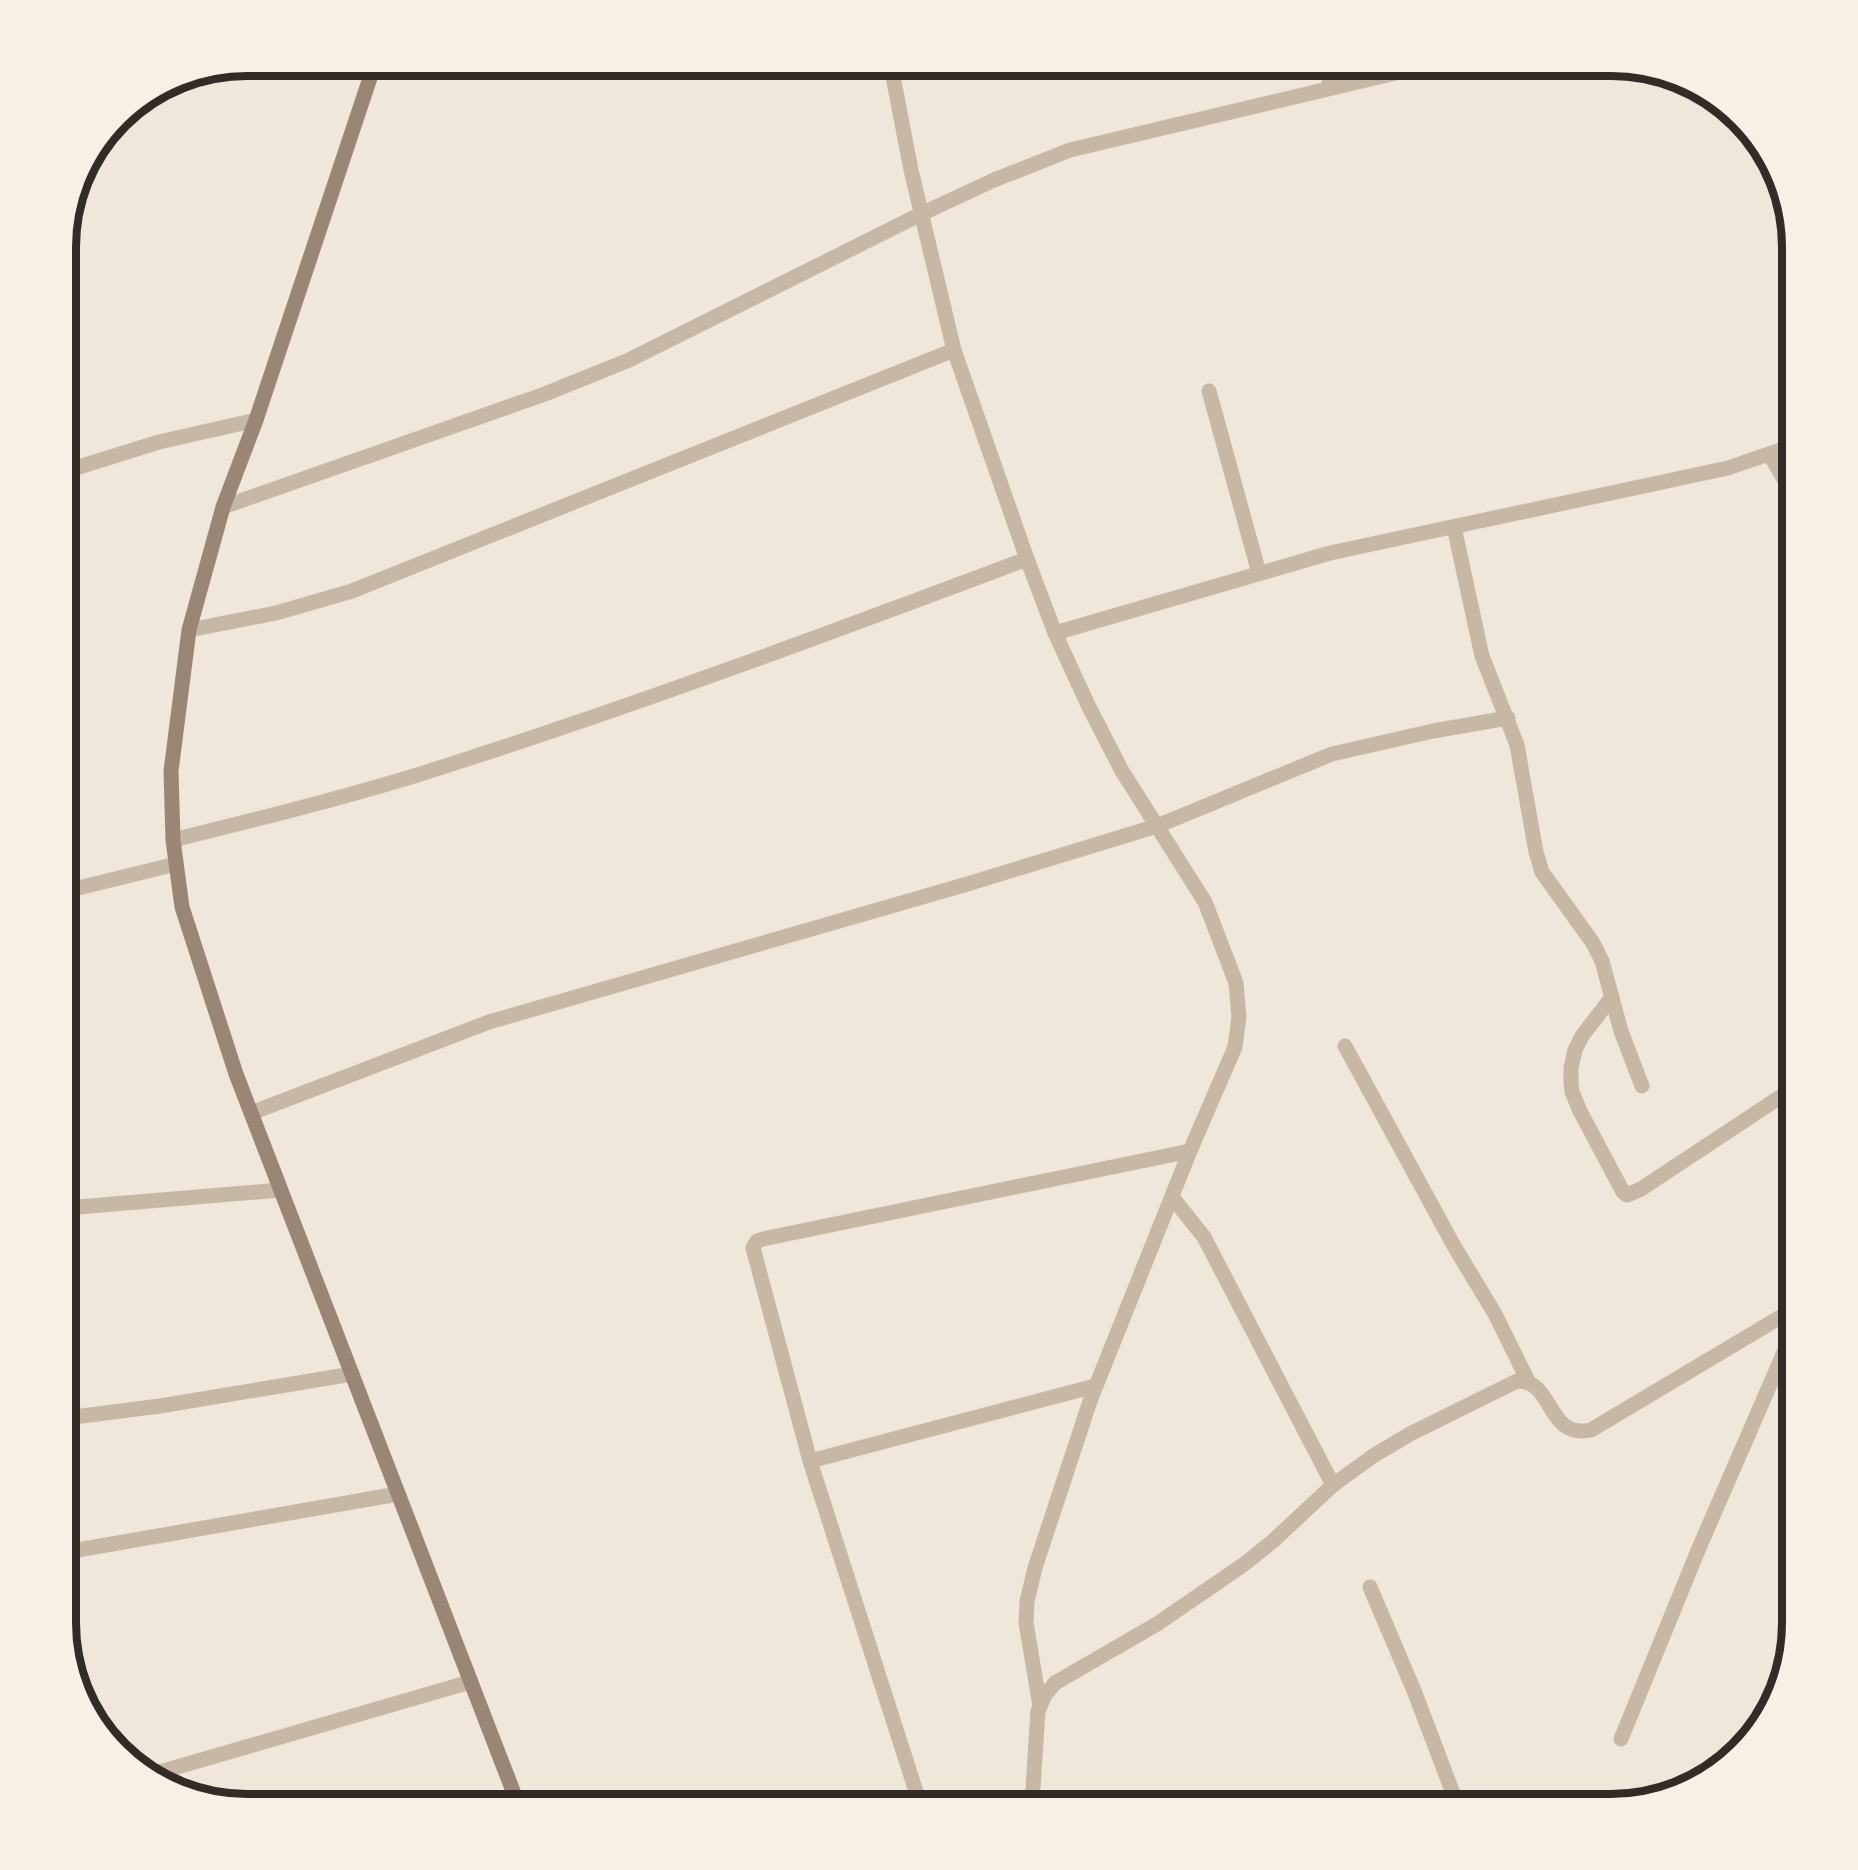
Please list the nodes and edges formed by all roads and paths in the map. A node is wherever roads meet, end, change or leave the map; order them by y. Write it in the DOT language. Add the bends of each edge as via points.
graph roads {
  1 [pos="370,77"];
  2 [pos="893,77"];
  3 [pos="1328,77"];
  4 [pos="1378,77"];
  5 [pos="1330,88"];
  6 [pos="921,214"];
  7 [pos="954,350"];
  8 [pos="1209,391"];
  9 [pos="256,420"];
  10 [pos="1782,450"];
  11 [pos="1770,455"];
  12 [pos="77,468"];
  13 [pos="1782,476"];
  14 [pos="223,507"];
  15 [pos="1454,527"];
  16 [pos="1027,559"];
  17 [pos="1260,573"];
  18 [pos="189,630"];
  19 [pos="1055,633"];
  20 [pos="1508,718"];
  21 [pos="1157,826"];
  22 [pos="173,840"];
  23 [pos="176,864"];
  24 [pos="77,888"];
  25 [pos="1612,997"];
  26 [pos="1345,1046"];
  27 [pos="1642,1086"];
  28 [pos="1782,1096"];
  29 [pos="251,1113"];
  30 [pos="1190,1151"];
  31 [pos="280,1190"];
  32 [pos="1172,1197"];
  33 [pos="76,1207"];
  34 [pos="1782,1316"];
  35 [pos="1782,1357"];
  36 [pos="352,1374"];
  37 [pos="1528,1381"];
  38 [pos="1095,1386"];
  39 [pos="76,1417"];
  40 [pos="810,1461"];
  41 [pos="1333,1485"];
  42 [pos="398,1494"];
  43 [pos="76,1550"];
  44 [pos="1370,1587"];
  45 [pos="470,1682"];
  46 [pos="1040,1706"];
  47 [pos="1621,1739"];
  48 [pos="163,1771"];
  49 [pos="514,1794"];
  50 [pos="917,1794"];
  51 [pos="1033,1794"];
  52 [pos="1453,1794"];
  1 -- 9 [label="street"];
  2 -- 6 [label="street"];
  3 -- 5 [label="street"];
  4 -- 5 [label="street"];
  5 -- 6 [label="street" via="1070,150"];
  6 -- 7 [label="street"];
  6 -- 14 [label="street" via="629,360 545,394"];
  7 -- 16 [label="street"];
  7 -- 18 [label="street" via="352,591 276,613"];
  8 -- 17 [label="street"];
  9 -- 12 [label="street" via="159,442"];
  9 -- 14 [label="street"];
  10 -- 11 [label="street"];
  11 -- 13 [label="street"];
  11 -- 15 [label="street" via="1728,468"];
  14 -- 18 [label="street"];
  15 -- 17 [label="street" via="1330,553"];
  15 -- 20 [label="street" via="1482,656"];
  16 -- 19 [label="street"];
  16 -- 22 [label="street" via="525,740 302,808"];
  17 -- 19 [label="street"];
  18 -- 22 [label="street" via="171,771"];
  19 -- 21 [label="street" via="1122,771"];
  20 -- 21 [label="street" via="1332,754"];
  20 -- 25 [label="street" via="1542,872 1593,943"];
  21 -- 29 [label="street" via="489,1023"];
  21 -- 30 [label="street" via="1205,902 1236,983 1239,1017 1235,1047"];
  22 -- 23 [label="street"];
  23 -- 24 [label="street"];
  23 -- 29 [label="street" via="182,907"];
  25 -- 27 [label="street"];
  25 -- 28 [label="street" via="1575,1050 1571,1082 1580,1112 1627,1195"];
  26 -- 37 [label="street" via="1495,1314"];
  29 -- 31 [label="street"];
  30 -- 32 [label="street"];
  30 -- 40 [label="street" via="757,1241 754,1255"];
  31 -- 33 [label="street"];
  31 -- 36 [label="street"];
  32 -- 38 [label="street"];
  32 -- 41 [label="street" via="1204,1237"];
  34 -- 37 [label="street" via="1591,1430 1578,1432 1566,1428"];
  35 -- 47 [label="street"];
  36 -- 39 [label="street"];
  36 -- 42 [label="street"];
  37 -- 41 [label="street" via="1500,1388 1410,1434"];
  38 -- 40 [label="street"];
  38 -- 46 [label="street" via="1027,1601 1028,1642"];
  40 -- 50 [label="street"];
  41 -- 46 [label="street" via="1243,1565 1157,1624 1066,1675 1055,1683"];
  42 -- 43 [label="street"];
  42 -- 45 [label="street"];
  44 -- 52 [label="street"];
  45 -- 48 [label="street"];
  45 -- 49 [label="street"];
  46 -- 51 [label="street"];
}
